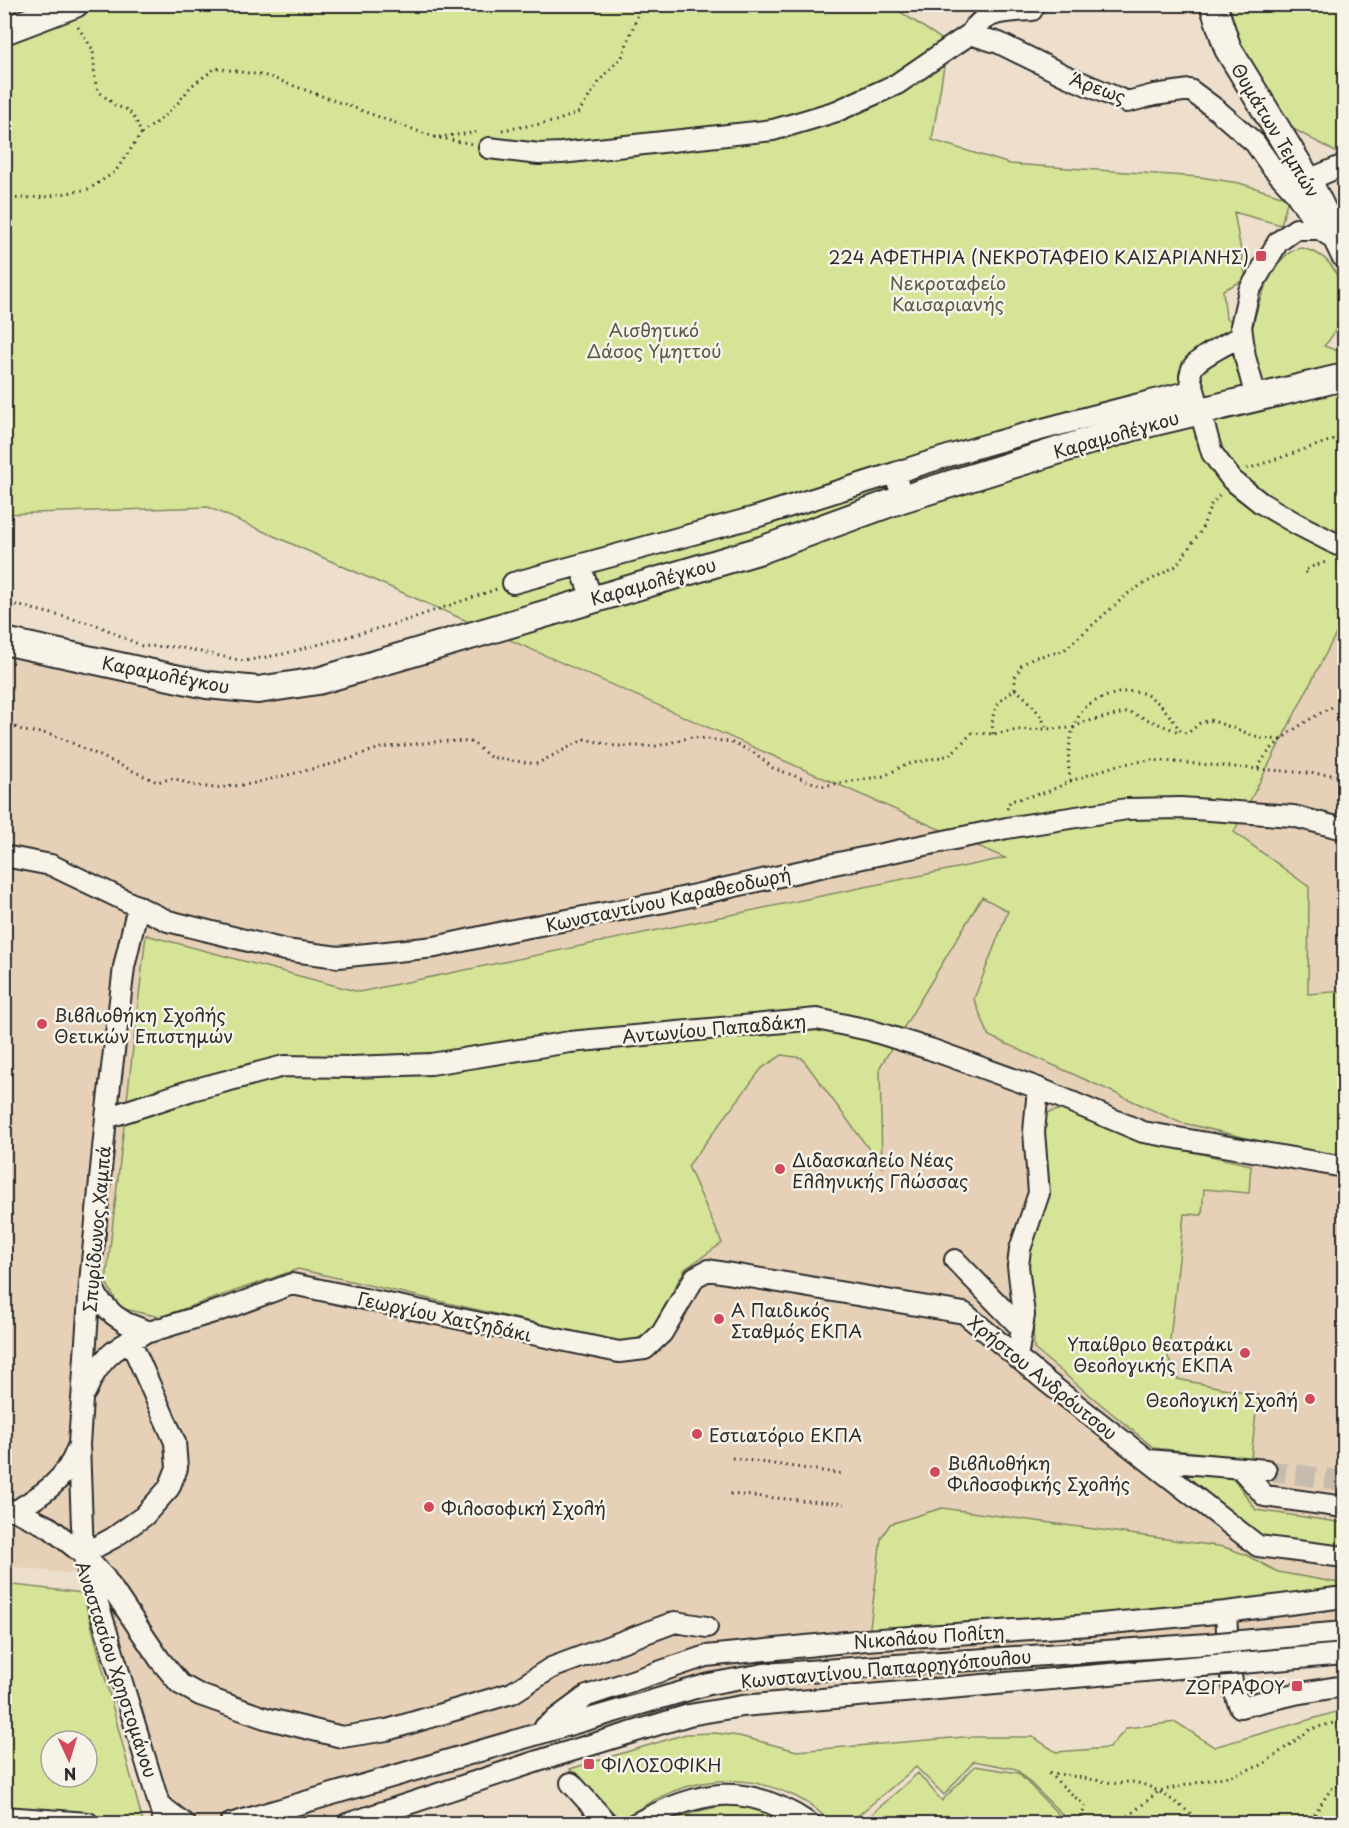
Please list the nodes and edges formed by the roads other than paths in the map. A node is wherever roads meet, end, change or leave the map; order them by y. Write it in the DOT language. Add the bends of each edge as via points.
graph roads {
  1 [pos="1035,4"];
  2 [pos="1213,4"];
  3 [pos="70,6"];
  4 [pos="4,31"];
  5 [pos="970,34"];
  6 [pos="491,137"];
  7 [pos="1344,165"];
  8 [pos="1308,180"];
  9 [pos="1334,242"];
  10 [pos="1241,337"];
  11 [pos="1344,362"];
  12 [pos="1344,377"];
  13 [pos="1293,388"];
  14 [pos="1256,397"];
  15 [pos="1198,400"];
  16 [pos="895,473"];
  17 [pos="902,499"];
  18 [pos="1340,550"];
  19 [pos="580,565"];
  20 [pos="513,583"];
  21 [pos="592,599"];
  22 [pos="4,641"];
  23 [pos="1344,829"];
  24 [pos="4,856"];
  25 [pos="138,906"];
  26 [pos="1038,1088"];
  27 [pos="106,1118"];
  28 [pos="1344,1167"];
  29 [pos="955,1260"];
  30 [pos="708,1270"];
  31 [pos="90,1283"];
  32 [pos="1022,1329"];
  33 [pos="149,1332"];
  34 [pos="130,1340"];
  35 [pos="1017,1358"];
  36 [pos="81,1404"];
  37 [pos="79,1444"];
  38 [pos="1148,1460"];
  39 [pos="1240,1468"];
  40 [pos="1266,1470"];
  41 [pos="1344,1507"];
  42 [pos="10,1510"];
  43 [pos="83,1554"];
  44 [pos="1344,1557"];
  45 [pos="1344,1597"];
  46 [pos="1226,1612"];
  47 [pos="706,1627"];
  48 [pos="1344,1632"];
  49 [pos="1344,1654"];
  50 [pos="1344,1686"];
  51 [pos="531,1737"];
  52 [pos="538,1761"];
  53 [pos="571,1783"];
  54 [pos="162,1814"];
  55 [pos="4,1817"];
  56 [pos="88,1823"];
  57 [pos="185,1824"];
  58 [pos="230,1824"];
  59 [pos="347,1824"];
  60 [pos="608,1824"];
  61 [pos="635,1824"];
  62 [pos="810,1824"];
  1 -- 5 [label="street" via="1032,9 994,14 977,23"];
  2 -- 8 [label="main road, Θυμάτων Τεμπών" via="1228,49"];
  3 -- 4 [label="main road"];
  5 -- 6 [label="street" via="897,84 837,111 772,130 539,154"];
  5 -- 9 [label="street, Άρεως" via="999,43 1127,102 1190,90 1255,143"];
  7 -- 8 [label="street"];
  8 -- 9 [label="main road, Θυμάτων Τεμπών"];
  9 -- 10 [label="street" via="1296,229 1278,242 1249,291"];
  10 -- 14 [label="street"];
  10 -- 15 [label="street" via="1193,367 1190,376"];
  11 -- 13 [label="main road"];
  12 -- 13 [label="main road"];
  13 -- 14 [label="main road, Καραμολέγκου"];
  14 -- 15 [label="main road, Καραμολέγκου"];
  15 -- 16 [label="street" via="1026,433"];
  15 -- 17 [label="main road, Καραμολέγκου" via="1134,427"];
  15 -- 18 [label="street" via="1212,453 1232,480 1261,503"];
  16 -- 17 [label="street"];
  16 -- 19 [label="street" via="759,516"];
  17 -- 21 [label="main road, Καραμολέγκου" via="761,550"];
  19 -- 20 [label="street"];
  19 -- 21 [label="street"];
  21 -- 22 [label="main road, Καραμολέγκου" via="318,681 258,690 207,685"];
  23 -- 25 [label="street, Κωνσταντίνου Καραθεοδωρή" via="1293,816 1181,808 1127,809 1007,828 664,903 435,947 360,956 285,950 168,921"];
  24 -- 25 [label="street, Κωνσταντίνου Καραθεοδωρή" via="51,865"];
  25 -- 27 [label="street, Σπυρίδωνος Χαμπά" via="124,967"];
  26 -- 27 [label="street, Αντωνίου Παπαδάκη" via="869,1030 817,1019 570,1042 431,1064 284,1066"];
  26 -- 28 [label="street, Αντωνίου Παπαδάκη" via="1143,1132"];
  26 -- 32 [label="street" via="1034,1132 1039,1193 1018,1266"];
  27 -- 31 [label="street, Σπυρίδωνος Χαμπά"];
  29 -- 32 [label="street"];
  30 -- 33 [label="street, Γεωργίου Χατζηδάκι" via="695,1277 662,1333 645,1348 619,1352 292,1284"];
  30 -- 35 [label="street, Χρήστου Ανδρόυτσου" via="964,1313"];
  31 -- 33 [label="street" via="114,1315"];
  31 -- 36 [label="street, Σπυρίδωνος Χαμπά"];
  32 -- 35 [label="street"];
  33 -- 34 [label="street, Γεωργίου Χατζηδάκι"];
  34 -- 36 [label="street, Γεωργίου Χατζηδάκι" via="112,1351 93,1373"];
  34 -- 43 [label="street" via="175,1442 177,1468 169,1488 144,1516"];
  35 -- 38 [label="street, Χρήστου Ανδρόυτσου"];
  36 -- 37 [label="street, Σπυρίδωνος Χαμπά"];
  37 -- 42 [label="street, Αναστασίου Χρηστομάνου" via="72,1464 51,1488"];
  37 -- 43 [label="street, Σπυρίδωνος Χαμπά"];
  38 -- 39 [label="street"];
  38 -- 44 [label="street, Χρήστου Ανδρόυτσου" via="1258,1546"];
  39 -- 40 [label="street"];
  39 -- 41 [label="street" via="1265,1496"];
  42 -- 43 [label="street, Αναστασίου Χρηστομάνου" via="49,1527"];
  43 -- 47 [label="street" via="105,1578 180,1684 265,1718 342,1737 387,1730 512,1693 551,1668 675,1622"];
  43 -- 54 [label="street, Αναστασίου Χρηστομάνου"];
  45 -- 46 [label="street, Νικολάου Πολίτη"];
  46 -- 50 [label="street" via="1231,1678 1240,1707"];
  46 -- 51 [label="street, Νικολάου Πολίτη" via="706,1656 587,1696"];
  48 -- 51 [label="street, Κωνσταντίνου Παπαρρηγόπουλου, bridge" via="764,1674 709,1684"];
  49 -- 52 [label="street, Κωνσταντίνου Παπαρρηγόπουλου, bridge" via="742,1706 689,1715"];
  51 -- 52 [label="street"];
  51 -- 58 [label="street, Κωνσταντίνου Παπαρρηγόπουλου"];
  52 -- 59 [label="street, Κωνσταντίνου Παπαρρηγόπουλου"];
  53 -- 60 [label="street"];
  54 -- 57 [label="street"];
  55 -- 56 [label="street"];
  61 -- 62 [label="street" via="671,1805 735,1793 771,1802"];
}
